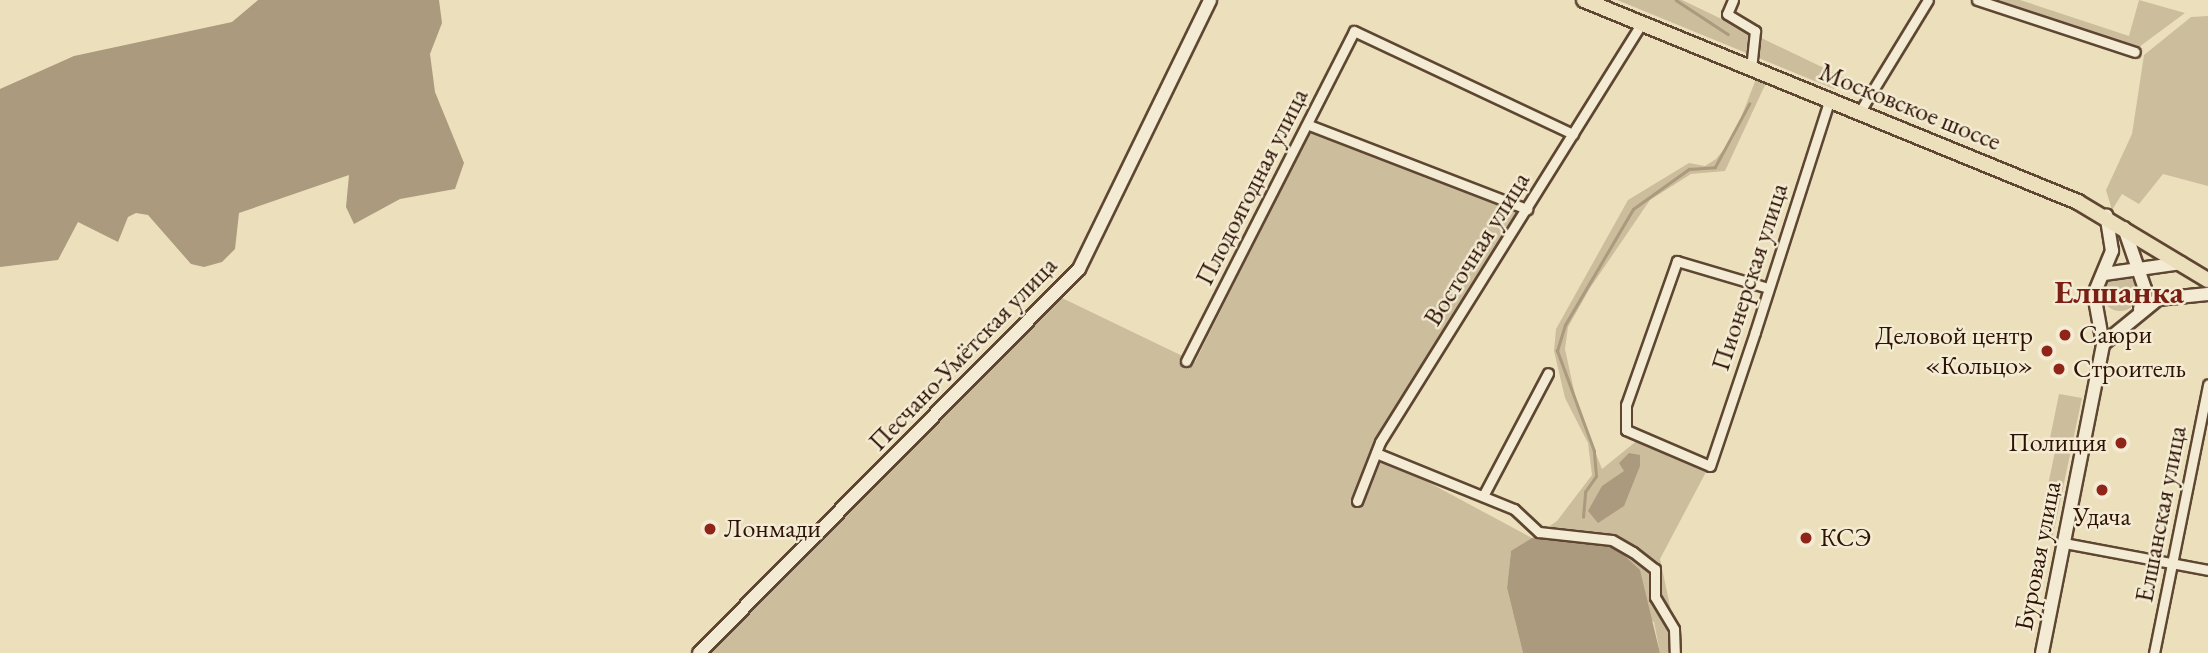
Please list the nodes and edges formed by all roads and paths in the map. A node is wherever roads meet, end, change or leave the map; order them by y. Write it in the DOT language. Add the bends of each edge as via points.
graph roads {
  1 [pos="1210,0"];
  2 [pos="1584,0"];
  3 [pos="1733,0"];
  4 [pos="1928,0"];
  5 [pos="1978,0"];
  6 [pos="1641,24"];
  7 [pos="2135,52"];
  8 [pos="1751,68"];
  9 [pos="1829,101"];
  10 [pos="1859,113"];
  11 [pos="1309,125"];
  12 [pos="1573,134"];
  13 [pos="1527,209"];
  14 [pos="2106,215"];
  15 [pos="2123,225"];
  16 [pos="2181,262"];
  17 [pos="2135,270"];
  18 [pos="2104,274"];
  19 [pos="2208,280"];
  20 [pos="1768,288"];
  21 [pos="2208,294"];
  22 [pos="2100,309"];
  23 [pos="2134,313"];
  24 [pos="2103,344"];
  25 [pos="1186,361"];
  26 [pos="1548,373"];
  27 [pos="2208,384"];
  28 [pos="1376,453"];
  29 [pos="1483,496"];
  30 [pos="1357,501"];
  31 [pos="2064,543"];
  32 [pos="2173,564"];
  33 [pos="2208,570"];
  34 [pos="699,653"];
  35 [pos="1675,653"];
  36 [pos="2042,653"];
  37 [pos="2154,653"];
  1 -- 34 [label="main road, Песчано-Умётская улица" via="1079,269"];
  2 -- 6 [label="main road, Московское шоссе"];
  3 -- 8 [label="street" via="1727,14 1755,31"];
  4 -- 10 [label="street"];
  5 -- 7 [label="street"];
  6 -- 8 [label="main road, Московское шоссе"];
  6 -- 12 [label="street, Восточная улица"];
  8 -- 9 [label="main road, Московское шоссе"];
  9 -- 10 [label="main road, Московское шоссе"];
  9 -- 20 [label="street, Пионерская улица"];
  10 -- 14 [label="main road, Московское шоссе"];
  11 -- 12 [label="street, Плодоягодная улица" via="1354,31"];
  11 -- 13 [label="street"];
  11 -- 25 [label="street, Плодоягодная улица"];
  12 -- 13 [label="street, Восточная улица"];
  13 -- 28 [label="street, Восточная улица"];
  14 -- 15 [label="main road, Московское шоссе"];
  14 -- 18 [label="main road, Буровая улица" via="2112,243"];
  15 -- 16 [label="main road, Московское шоссе"];
  15 -- 17 [label="main road"];
  16 -- 17 [label="main road"];
  16 -- 19 [label="main road, Московское шоссе"];
  17 -- 18 [label="main road"];
  17 -- 23 [label="main road" via="2144,285"];
  18 -- 22 [label="main road, Буровая улица" via="2094,290"];
  20 -- 20 [label="street, Пионерская улица" via="1710,466 1626,430 1626,405 1677,261"];
  21 -- 23 [label="main road" via="2177,293"];
  22 -- 23 [label="main road" via="2113,318"];
  22 -- 24 [label="main road, Буровая улица"];
  23 -- 24 [label="main road"];
  24 -- 31 [label="main road, Буровая улица"];
  26 -- 29 [label="street"];
  27 -- 32 [label="street, Елшанская улица"];
  28 -- 29 [label="street"];
  28 -- 30 [label="street, Восточная улица"];
  29 -- 35 [label="street" via="1514,509 1539,532 1612,540 1655,569 1654,597 1674,629"];
  31 -- 32 [label="street"];
  31 -- 36 [label="main road, Буровая улица"];
  32 -- 33 [label="street"];
  32 -- 37 [label="street, Елшанская улица"];
}
